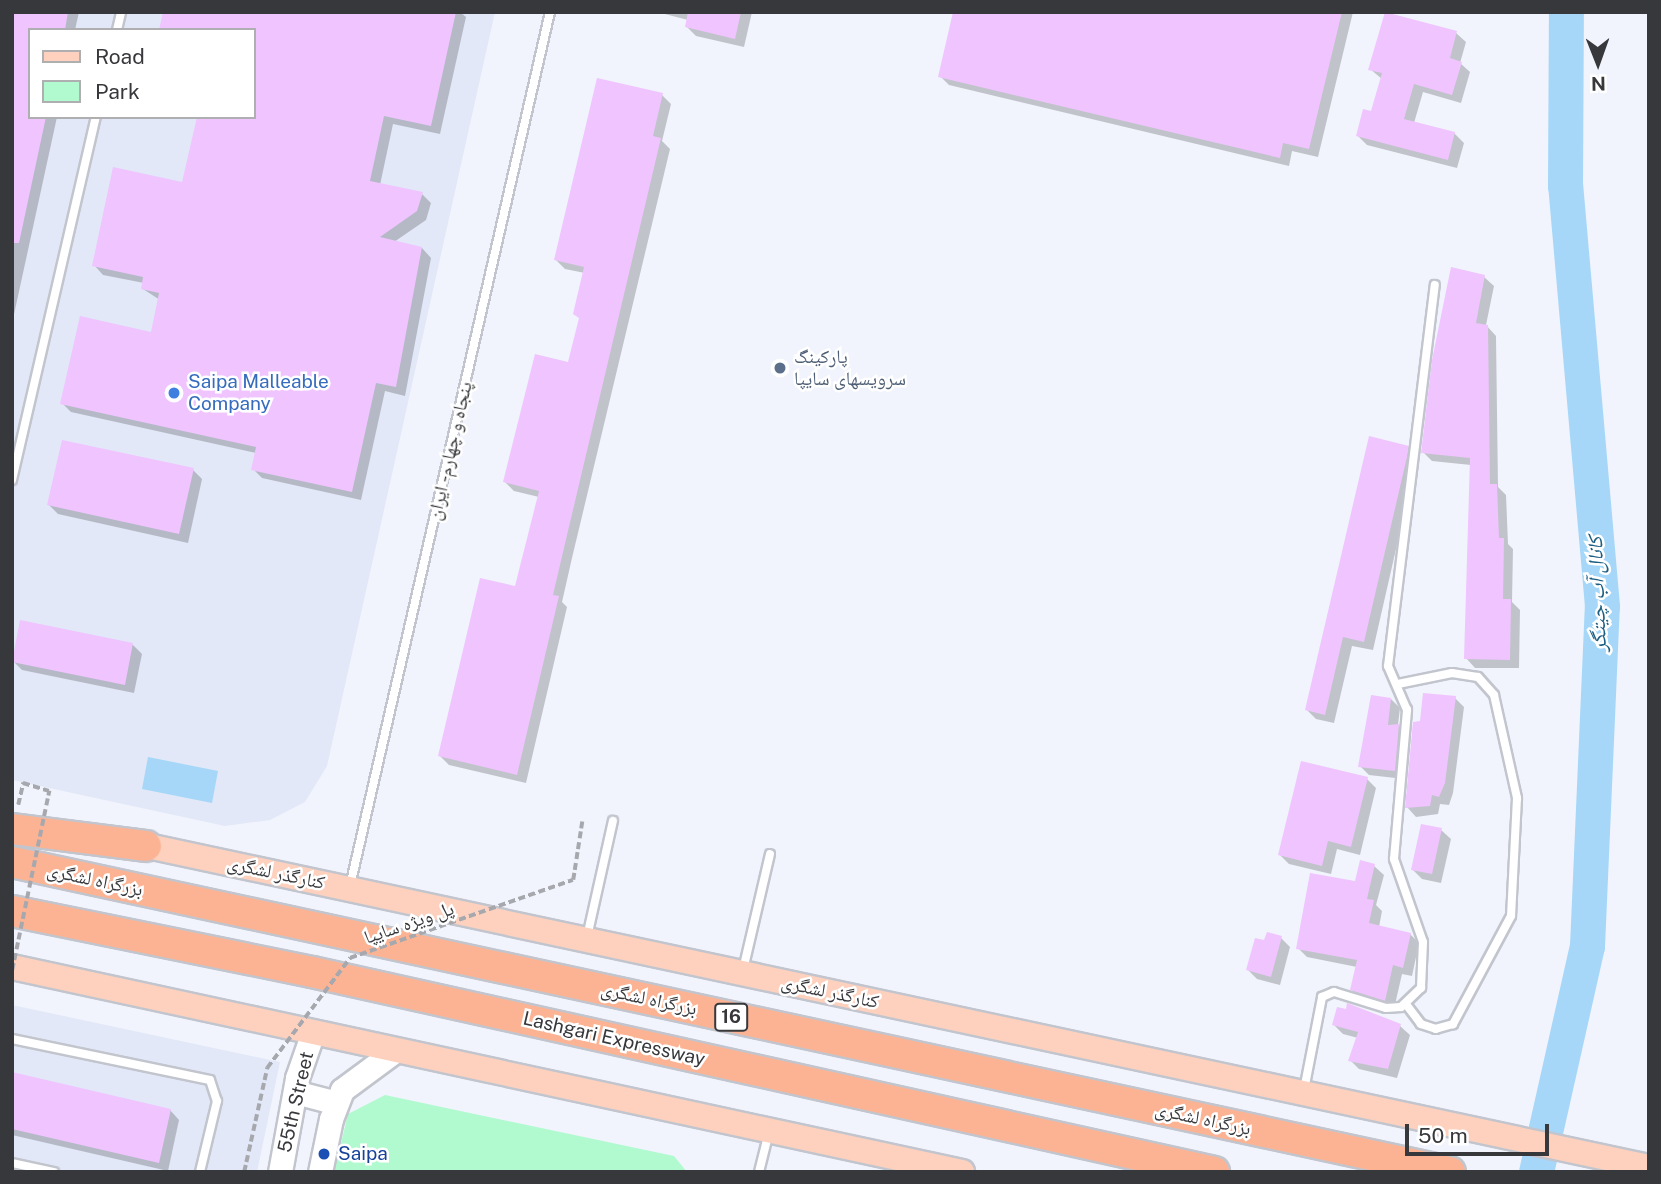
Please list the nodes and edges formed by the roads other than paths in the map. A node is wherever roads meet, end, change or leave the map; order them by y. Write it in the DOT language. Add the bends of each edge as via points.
graph roads {
  1 [pos="551,12"];
  2 [pos="96,119"];
  3 [pos="1435,285"];
  4 [pos="12,480"];
  5 [pos="1398,684"];
  6 [pos="13,821"];
  7 [pos="613,821"];
  8 [pos="146,846"];
  9 [pos="770,854"];
  10 [pos="12,862"];
  11 [pos="350,889"];
  12 [pos="12,911"];
  13 [pos="587,940"];
  14 [pos="12,969"];
  15 [pos="742,973"];
  16 [pos="1406,1004"];
  17 [pos="313,1032"];
  18 [pos="12,1039"];
  19 [pos="396,1050"];
  20 [pos="295,1092"];
  21 [pos="1304,1093"];
  22 [pos="337,1103"];
  23 [pos="769,1129"];
  24 [pos="12,1163"];
  25 [pos="1649,1167"];
  26 [pos="54,1172"];
  27 [pos="200,1172"];
  28 [pos="280,1172"];
  29 [pos="320,1172"];
  30 [pos="759,1172"];
  31 [pos="962,1172"];
  32 [pos="1214,1172"];
  33 [pos="1450,1172"];
  1 -- 11 [label="lane, پنجاه و چهارم - ایران"];
  2 -- 4 [label="lane"];
  3 -- 5 [label="lane" via="1390,625 1388,667"];
  5 -- 16 [label="lane" via="1407,710 1394,859 1423,942 1421,988"];
  5 -- 16 [label="lane" via="1452,673 1478,677 1494,695 1517,798 1511,916 1453,1024 1436,1029 1420,1024"];
  6 -- 8 [label="highway"];
  7 -- 13 [label="lane"];
  8 -- 11 [label="main road, کنارگذر لشگری"];
  9 -- 15 [label="lane"];
  10 -- 33 [label="highway, بزرگراه لشگری / 16"];
  11 -- 13 [label="main road, کنارگذر لشگری"];
  12 -- 32 [label="highway, Lashgari Expressway / 16" via="312,972"];
  13 -- 15 [label="main road, کنارگذر لشگری"];
  14 -- 17 [label="main road"];
  15 -- 21 [label="main road, کنارگذر لشگری"];
  16 -- 21 [label="lane" via="1386,1008 1334,992 1322,997"];
  17 -- 19 [label="main road"];
  17 -- 20 [label="main road, 55th Street"];
  18 -- 27 [label="lane" via="210,1080 216,1101"];
  19 -- 22 [label="main road, 55th Street" via="342,1090"];
  19 -- 23 [label="main road"];
  20 -- 22 [label="main road"];
  20 -- 28 [label="main road, 55th Street"];
  21 -- 25 [label="main road, کنارگذر لشگری"];
  22 -- 29 [label="main road, 55th Street"];
  23 -- 30 [label="lane"];
  23 -- 31 [label="main road"];
  24 -- 26 [label="lane"];
}
